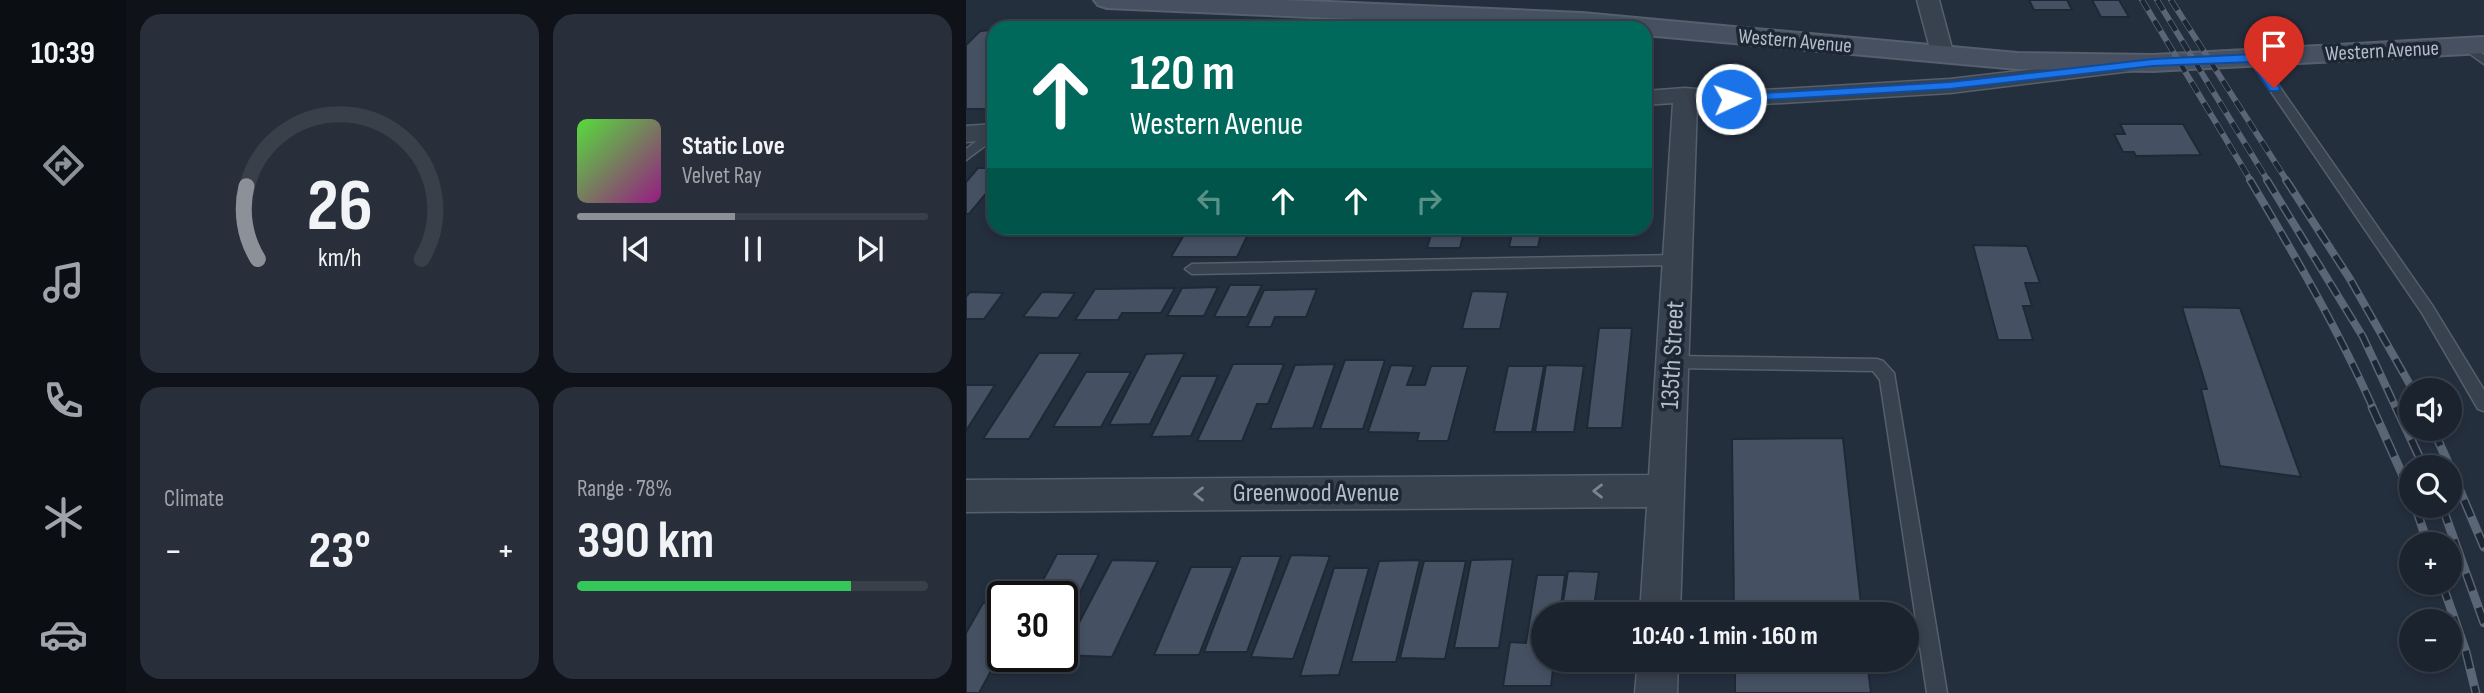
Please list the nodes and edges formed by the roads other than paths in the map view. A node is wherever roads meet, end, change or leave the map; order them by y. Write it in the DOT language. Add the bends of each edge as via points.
graph roads {
  1 [pos="1107,0"];
  2 [pos="1483,0"];
  3 [pos="1928,0"];
  4 [pos="1433,13"];
  5 [pos="1553,16"];
  6 [pos="1583,21"];
  7 [pos="1652,28"];
  8 [pos="2478,51"];
  9 [pos="1944,56"];
  10 [pos="2254,58"];
  11 [pos="2153,63"];
  12 [pos="1685,95"];
  13 [pos="1652,97"];
  14 [pos="987,132"];
  15 [pos="966,134"];
  16 [pos="987,138"];
  17 [pos="966,156"];
  18 [pos="1678,260"];
  19 [pos="1192,269"];
  20 [pos="1672,362"];
  21 [pos="2484,404"];
  22 [pos="1666,491"];
  23 [pos="966,496"];
  24 [pos="1661,602"];
  25 [pos="1657,672"];
  26 [pos="1656,693"];
  27 [pos="1937,693"];
  1 -- 4 [label="main road, Western Avenue"];
  2 -- 4 [label="main road"];
  3 -- 9 [label="street"];
  4 -- 5 [label="main road, Western Avenue"];
  5 -- 6 [label="main road, Western Avenue"];
  7 -- 9 [label="main road, Western Avenue"];
  8 -- 10 [label="main road, Western Avenue"];
  9 -- 11 [label="main road, Western Avenue"];
  10 -- 11 [label="main road, Western Avenue"];
  10 -- 21 [label="lane" via="2427,309"];
  11 -- 12 [label="street" via="1950,86 1731,99"];
  12 -- 13 [label="street"];
  12 -- 18 [label="street, 135th Street"];
  14 -- 15 [label="street"];
  16 -- 17 [label="lane"];
  18 -- 19 [label="lane"];
  18 -- 20 [label="street, 135th Street"];
  20 -- 22 [label="street, 135th Street"];
  20 -- 27 [label="lane" via="1877,365 1888,378"];
  22 -- 23 [label="street, Greenwood Avenue, one-way"];
  22 -- 24 [label="street, 135th Street"];
  25 -- 26 [label="street"];
}
